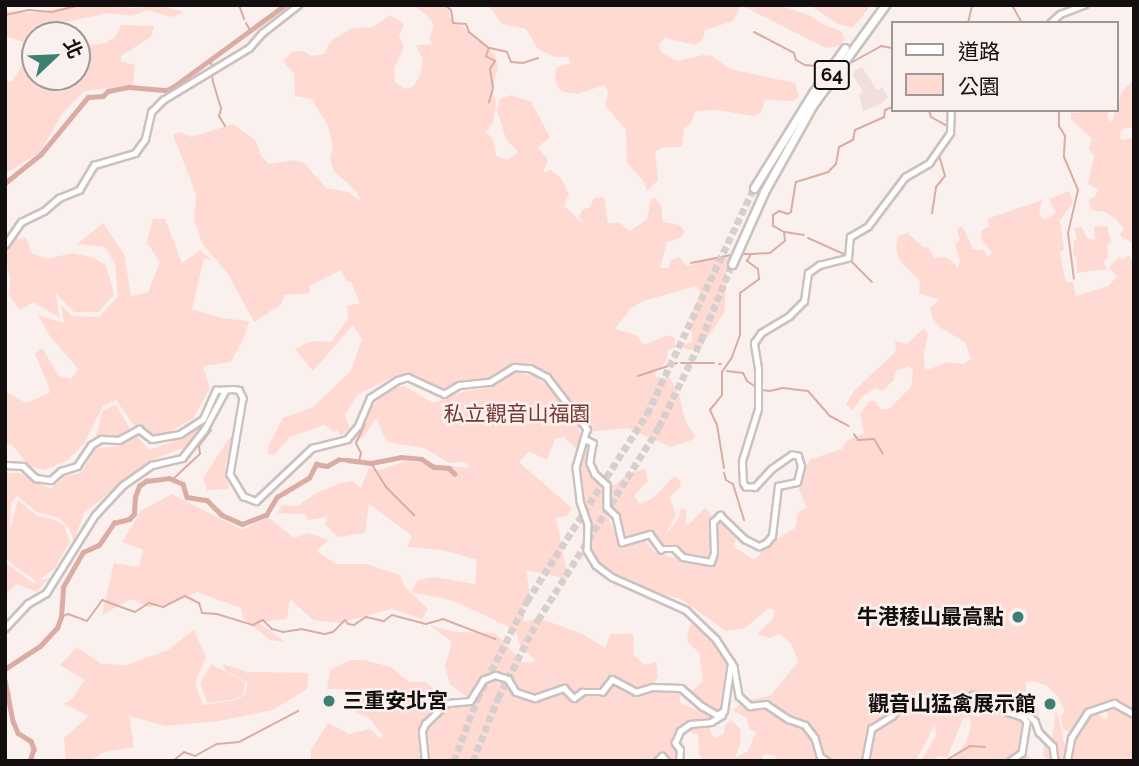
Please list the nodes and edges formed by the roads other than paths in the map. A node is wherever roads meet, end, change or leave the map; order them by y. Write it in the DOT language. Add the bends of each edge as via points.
graph roads {
  1 [pos="298,5"];
  2 [pos="879,5"];
  3 [pos="885,5"];
  4 [pos="1083,5"];
  5 [pos="1051,21"];
  6 [pos="951,112"];
  7 [pos="754,188"];
  8 [pos="5,245"];
  9 [pos="732,264"];
  10 [pos="225,391"];
  11 [pos="584,439"];
  12 [pos="5,466"];
  13 [pos="5,628"];
  14 [pos="731,663"];
  15 [pos="1003,705"];
  16 [pos="722,713"];
  17 [pos="1134,714"];
  18 [pos="425,761"];
  19 [pos="657,761"];
  20 [pos="667,761"];
  21 [pos="679,761"];
  22 [pos="827,761"];
  23 [pos="865,761"];
  24 [pos="1011,761"];
  25 [pos="1055,761"];
  26 [pos="1067,761"];
  1 -- 8 [label="street" via="253,45 163,100 151,112 145,139 135,153 94,165 79,190 21,222"];
  2 -- 7 [label="highway, 64" via="789,129"];
  3 -- 9 [label="highway, 64" via="812,106 764,192"];
  4 -- 5 [label="street"];
  6 -- 11 [label="street" via="947,137 929,163 905,177 868,226 850,237 848,258 812,269 804,301 756,339 759,388 756,421 742,461 743,482 755,487 772,469 796,455 801,466 797,482 778,486 772,536 762,546 738,535 723,516 714,518 711,562 683,557 676,549 661,549 650,534 625,543 619,540 615,516 607,507 607,485 590,463 593,443"];
  10 -- 11 [label="street" via="239,390 243,398 230,474 243,496 256,501 312,448 353,434 370,398 402,378 444,394 459,385 490,382 514,367 530,369 547,377 580,417 587,429"];
  10 -- 12 [label="street" via="216,390 203,419 180,433 152,439 139,429 115,441 101,439 78,466 51,480 36,478 23,466"];
  10 -- 13 [label="street" via="182,458 152,465 123,485 95,515 46,593 27,604"];
  11 -- 14 [label="street" via="576,467 589,529 587,550 596,565 612,577 678,604 716,639"];
  14 -- 16 [label="street"];
  14 -- 22 [label="street" via="744,702 766,704 805,725"];
  15 -- 23 [label="street" via="995,698 973,695 949,705 903,706 871,729"];
  15 -- 24 [label="street" via="1023,717 1029,727 1022,753"];
  15 -- 25 [label="street" via="1035,721 1053,746"];
  16 -- 18 [label="street" via="708,710 681,688 652,687 636,692 612,679 602,692 582,692 575,698 564,688 535,698 516,692 508,679 495,675 484,680 470,701 447,703 425,724"];
  16 -- 21 [label="street" via="680,732 675,743"];
  17 -- 26 [label="street" via="1114,703 1093,709 1071,738"];
  19 -- 20 [label="street" via="662,756"];
}
